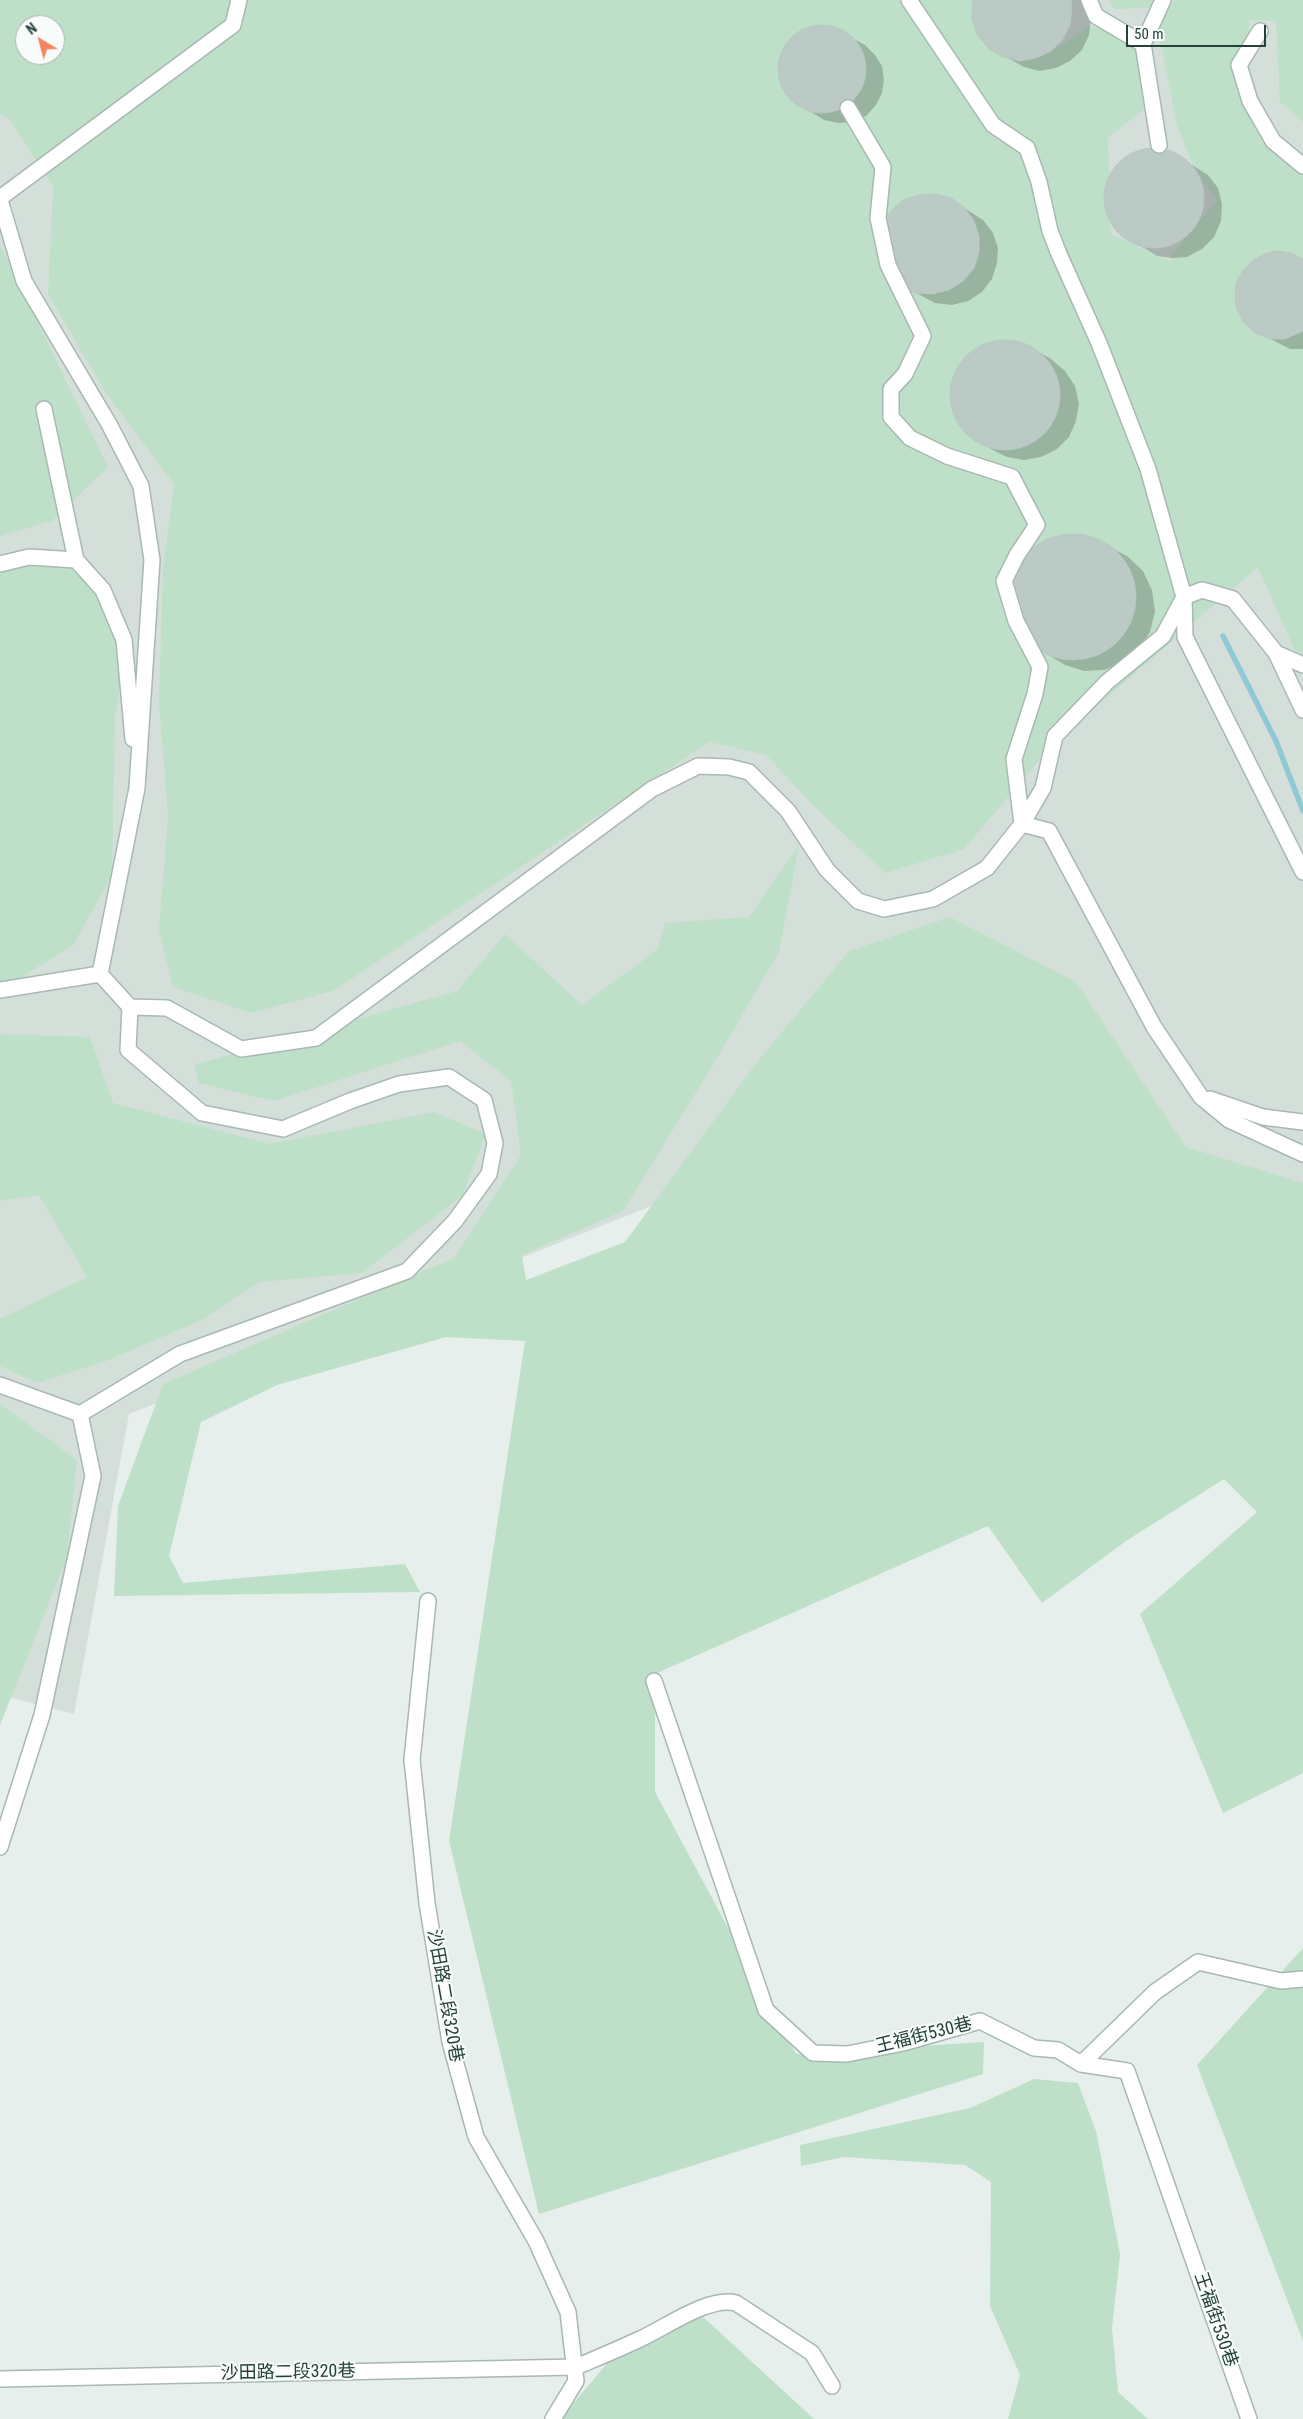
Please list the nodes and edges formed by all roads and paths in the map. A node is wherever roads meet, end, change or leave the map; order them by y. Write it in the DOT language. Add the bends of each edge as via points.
graph roads {
  1 [pos="239,0"];
  2 [pos="909,0"];
  3 [pos="1089,0"];
  4 [pos="1163,0"];
  5 [pos="1260,31"];
  6 [pos="1143,44"];
  7 [pos="848,108"];
  8 [pos="1159,145"];
  9 [pos="1303,166"];
  10 [pos="0,199"];
  11 [pos="44,409"];
  12 [pos="76,560"];
  13 [pos="0,564"];
  14 [pos="1184,597"];
  15 [pos="1276,653"];
  16 [pos="1303,665"];
  17 [pos="1303,710"];
  18 [pos="137,788"];
  19 [pos="1022,824"];
  20 [pos="1303,872"];
  21 [pos="100,974"];
  22 [pos="0,990"];
  23 [pos="130,1007"];
  24 [pos="1201,1096"];
  25 [pos="1303,1122"];
  26 [pos="1303,1154"];
  27 [pos="0,1385"];
  28 [pos="80,1414"];
  29 [pos="428,1601"];
  30 [pos="654,1682"];
  31 [pos="0,1847"];
  32 [pos="1303,1979"];
  33 [pos="1081,2064"];
  34 [pos="576,2367"];
  35 [pos="0,2380"];
  36 [pos="832,2386"];
  37 [pos="553,2419"];
  38 [pos="1249,2419"];
  1 -- 10 [label="street" via="233,24"];
  2 -- 14 [label="street" via="993,125 1027,148 1058,254 1099,343 1148,469"];
  3 -- 6 [label="street" via="1096,16"];
  4 -- 6 [label="street"];
  5 -- 9 [label="street" via="1239,65 1250,101 1273,141"];
  6 -- 8 [label="street"];
  7 -- 19 [label="street" via="883,167 878,218 888,265 923,336 905,374 891,389 891,417 910,438 946,456 1012,477 1037,525 1004,581 1016,621 1040,667 1014,759"];
  10 -- 18 [label="street" via="24,282 109,424 141,486 152,560"];
  11 -- 12 [label="street"];
  12 -- 13 [label="street" via="29,557"];
  12 -- 18 [label="street" via="103,590 124,640"];
  14 -- 15 [label="street" via="1202,590 1234,599"];
  14 -- 19 [label="street" via="1163,636 1107,682 1055,736 1043,788"];
  14 -- 20 [label="street" via="1185,637"];
  15 -- 16 [label="street"];
  15 -- 17 [label="street"];
  18 -- 21 [label="street"];
  19 -- 23 [label="street" via="988,868 934,899 884,909 858,901 827,870 788,812 749,772 729,767 698,766 652,788 316,1038 241,1048 167,1008"];
  19 -- 24 [label="street" via="1049,832 1154,1027"];
  21 -- 22 [label="street"];
  21 -- 23 [label="street"];
  23 -- 28 [label="street" via="128,1050 202,1113 283,1129 400,1084 449,1078 484,1100 495,1143 489,1174 455,1221 408,1271 180,1354"];
  24 -- 25 [label="street" via="1263,1117"];
  24 -- 26 [label="street" via="1229,1120"];
  27 -- 28 [label="street"];
  28 -- 31 [label="street" via="93,1476 42,1715"];
  29 -- 34 [label="street, 沙田路二段320巷" via="412,1760 427,1903 450,2042 476,2137 536,2242 568,2312"];
  30 -- 33 [label="street, 王福街530巷" via="766,2010 813,2053 848,2054 903,2043 980,2021 1034,2048 1058,2050"];
  32 -- 33 [label="street" via="1281,1981 1198,1962 1155,1992"];
  33 -- 38 [label="street, 王福街530巷" via="1127,2071"];
  34 -- 35 [label="street, 沙田路二段320巷"];
  34 -- 36 [label="street" via="642,2339 689,2312 728,2301 736,2303 812,2353"];
  34 -- 37 [label="street, 沙田路二段320巷" via="576,2380"];
}
